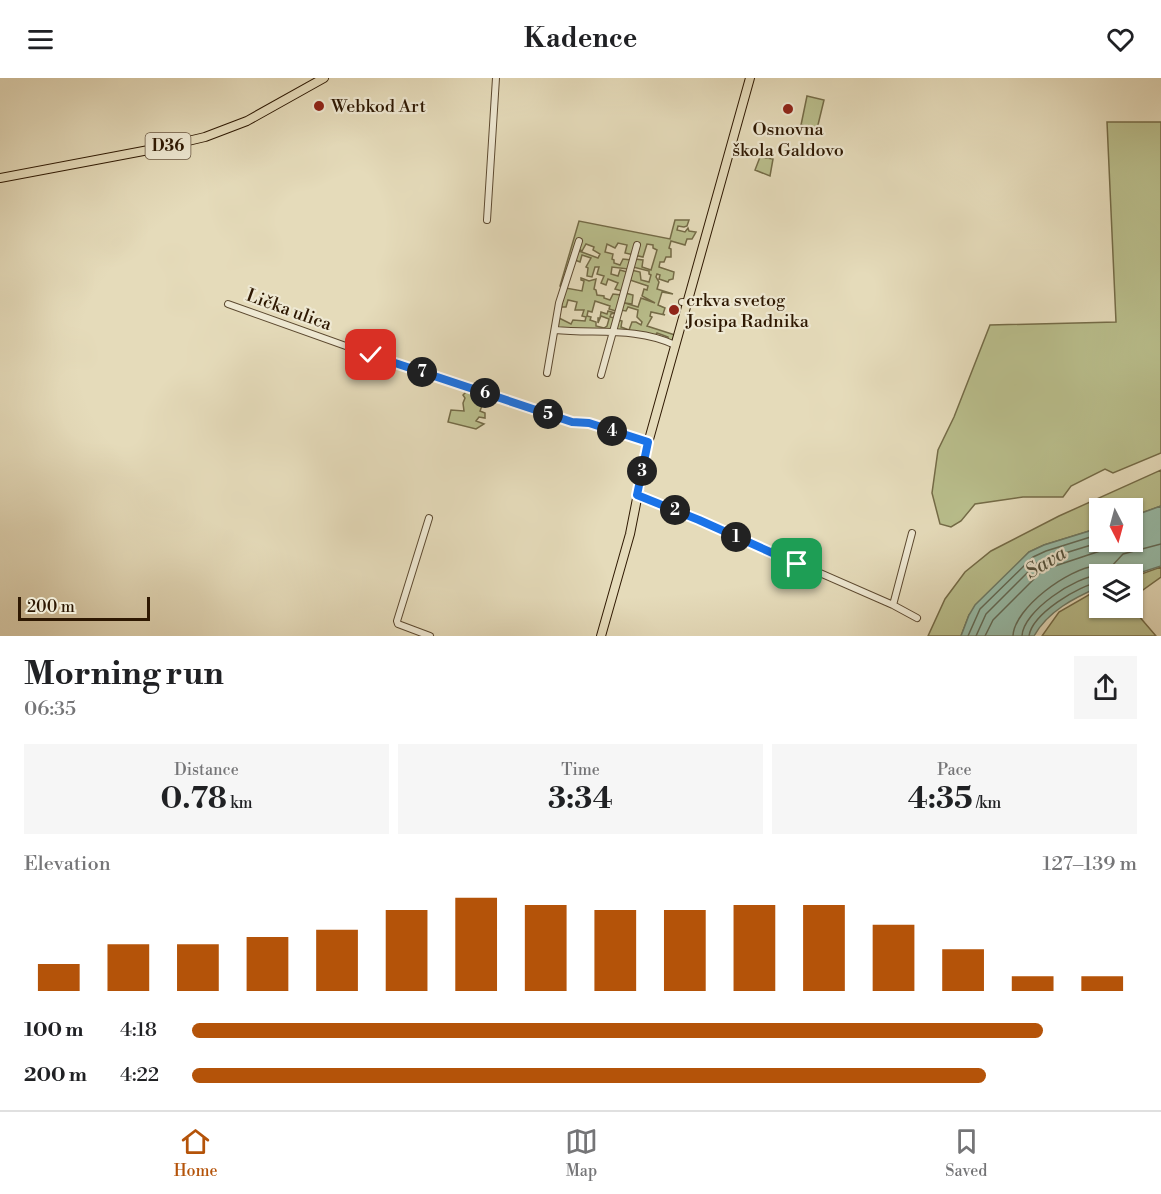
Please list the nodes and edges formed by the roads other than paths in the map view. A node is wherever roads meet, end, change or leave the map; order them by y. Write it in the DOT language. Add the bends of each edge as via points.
graph roads {
  1 [pos="324,78"];
  2 [pos="496,78"];
  3 [pos="750,78"];
  4 [pos="0,178"];
  5 [pos="487,220"];
  6 [pos="579,241"];
  7 [pos="637,245"];
  8 [pos="228,304"];
  9 [pos="555,330"];
  10 [pos="612,333"];
  11 [pos="675,345"];
  12 [pos="547,373"];
  13 [pos="601,375"];
  14 [pos="648,442"];
  15 [pos="637,495"];
  16 [pos="429,518"];
  17 [pos="912,533"];
  18 [pos="892,605"];
  19 [pos="917,618"];
  20 [pos="430,636"];
  21 [pos="601,636"];
  1 -- 4 [label="main road, D36" via="247,121 205,137"];
  2 -- 5 [label="street"];
  3 -- 11 [label="main road"];
  6 -- 9 [label="street" via="559,303"];
  7 -- 10 [label="street"];
  8 -- 14 [label="street, Lička ulica" via="572,422 589,423"];
  9 -- 10 [label="street"];
  9 -- 12 [label="street"];
  10 -- 11 [label="street" via="651,336"];
  10 -- 13 [label="street"];
  11 -- 14 [label="main road"];
  14 -- 15 [label="main road"];
  15 -- 18 [label="street"];
  15 -- 21 [label="main road"];
  16 -- 20 [label="street" via="397,621"];
  17 -- 18 [label="street"];
  18 -- 19 [label="street"];
}
